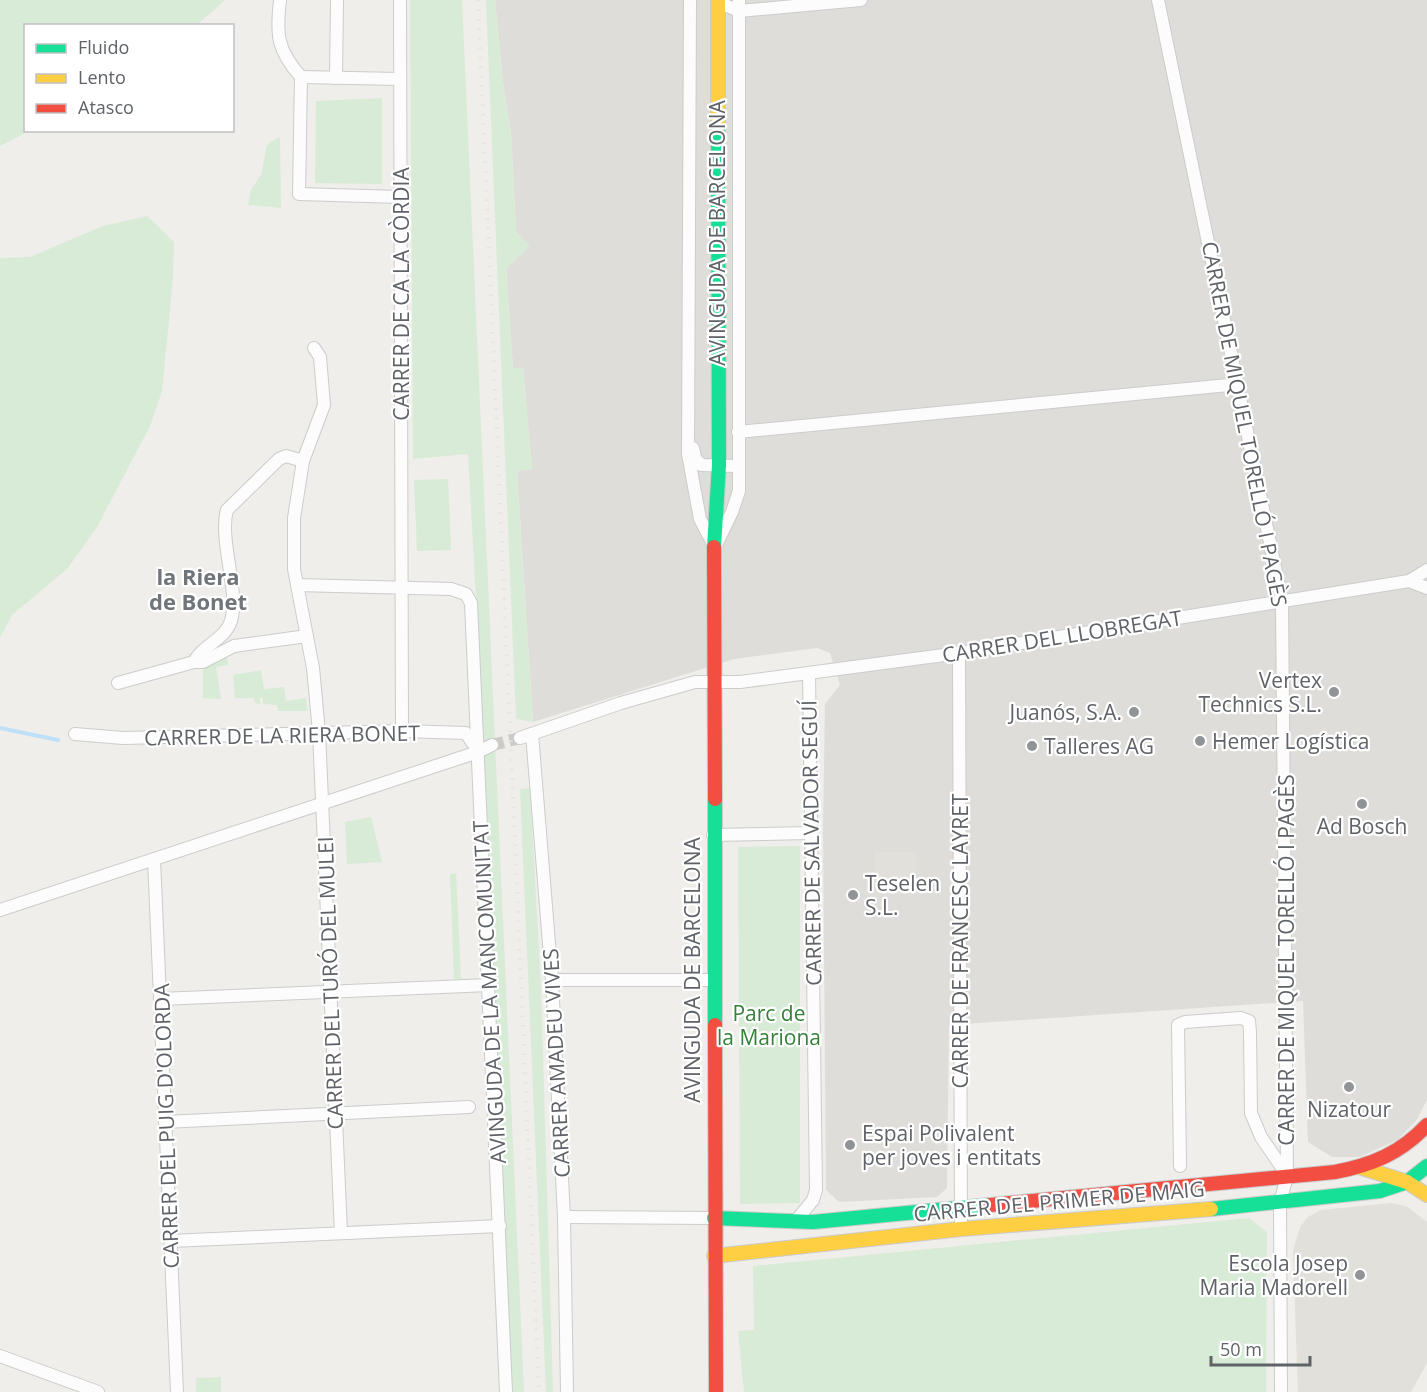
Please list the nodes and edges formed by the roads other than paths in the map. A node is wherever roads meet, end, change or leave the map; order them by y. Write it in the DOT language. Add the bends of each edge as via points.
graph roads {
  1 [pos="280,0"];
  2 [pos="337,0"];
  3 [pos="400,0"];
  4 [pos="690,0"];
  5 [pos="861,0"];
  6 [pos="1158,0"];
  7 [pos="718,1"];
  8 [pos="739,5"];
  9 [pos="301,77"];
  10 [pos="336,78"];
  11 [pos="399,79"];
  12 [pos="400,197"];
  13 [pos="314,348"];
  14 [pos="1239,384"];
  15 [pos="738,432"];
  16 [pos="689,433"];
  17 [pos="303,461"];
  18 [pos="719,465"];
  19 [pos="738,466"];
  20 [pos="714,547"];
  21 [pos="1427,570"];
  22 [pos="1409,581"];
  23 [pos="297,585"];
  24 [pos="403,587"];
  25 [pos="1427,588"];
  26 [pos="1282,601"];
  27 [pos="307,636"];
  28 [pos="959,653"];
  29 [pos="194,662"];
  30 [pos="809,673"];
  31 [pos="714,682"];
  32 [pos="118,683"];
  33 [pos="402,731"];
  34 [pos="319,732"];
  35 [pos="75,734"];
  36 [pos="492,746"];
  37 [pos="478,752"];
  38 [pos="323,803"];
  39 [pos="811,833"];
  40 [pos="713,834"];
  41 [pos="154,859"];
  42 [pos="0,910"];
  43 [pos="552,980"];
  44 [pos="714,980"];
  45 [pos="489,985"];
  46 [pos="330,992"];
  47 [pos="160,999"];
  48 [pos="469,1107"];
  49 [pos="336,1113"];
  50 [pos="165,1122"];
  51 [pos="1427,1125"];
  52 [pos="1180,1166"];
  53 [pos="1427,1166"];
  54 [pos="1358,1167"];
  55 [pos="1287,1176"];
  56 [pos="1407,1182"];
  57 [pos="1427,1195"];
  58 [pos="1280,1203"];
  59 [pos="961,1209"];
  60 [pos="564,1217"];
  61 [pos="714,1218"];
  62 [pos="795,1222"];
  63 [pos="500,1226"];
  64 [pos="961,1229"];
  65 [pos="340,1233"];
  66 [pos="171,1241"];
  67 [pos="714,1256"];
  68 [pos="0,1356"];
  69 [pos="98,1392"];
  70 [pos="177,1392"];
  71 [pos="506,1392"];
  72 [pos="567,1392"];
  73 [pos="716,1392"];
  74 [pos="1281,1392"];
  1 -- 9 [label="street" via="277,33 281,52"];
  2 -- 10 [label="street"];
  3 -- 11 [label="street, CARRER DE CA LA CÒRDIA"];
  4 -- 16 [label="street, AVINGUDA DE BARCELONA"];
  5 -- 8 [label="street"];
  6 -- 14 [label="street, CARRER DE MIQUEL TORELLÓ I PAGÈS"];
  7 -- 8 [label="street"];
  7 -- 18 [label="street, AVINGUDA DE BARCELONA"];
  8 -- 15 [label="street, AVINGUDA DE BARCELONA"];
  9 -- 10 [label="street"];
  9 -- 12 [label="street" via="298,194"];
  10 -- 11 [label="street"];
  11 -- 12 [label="street, CARRER DE CA LA CÒRDIA"];
  12 -- 24 [label="street, CARRER DE CA LA CÒRDIA"];
  13 -- 17 [label="street, CARRER DEL TURÓ DEL MULEI" via="320,357 324,405"];
  14 -- 15 [label="street"];
  14 -- 26 [label="street, CARRER DE MIQUEL TORELLÓ I PAGÈS"];
  15 -- 19 [label="street, AVINGUDA DE BARCELONA"];
  16 -- 18 [label="street, AVINGUDA DE BARCELONA" via="697,462"];
  16 -- 20 [label="street, AVINGUDA DE BARCELONA" via="688,454 700,519"];
  17 -- 23 [label="street, CARRER DEL TURÓ DEL MULEI" via="294,518"];
  17 -- 29 [label="street" via="286,456 279,459 227,510 232,618 223,635 198,654"];
  18 -- 19 [label="street, AVINGUDA DE BARCELONA"];
  18 -- 20 [label="street, AVINGUDA DE BARCELONA"];
  19 -- 20 [label="street, AVINGUDA DE BARCELONA" via="736,501"];
  20 -- 31 [label="street, AVINGUDA DE BARCELONA"];
  21 -- 22 [label="street, CARRER DEL LLOBREGAT"];
  22 -- 25 [label="street"];
  22 -- 26 [label="street, CARRER DEL LLOBREGAT"];
  23 -- 24 [label="street"];
  23 -- 27 [label="street, CARRER DEL TURÓ DEL MULEI"];
  24 -- 33 [label="street, CARRER DE CA LA CÒRDIA"];
  24 -- 37 [label="street, AVINGUDA DE LA MANCOMUNITAT" via="451,589 466,594 471,603"];
  26 -- 28 [label="street, CARRER DEL LLOBREGAT"];
  26 -- 55 [label="street, CARRER DE MIQUEL TORELLÓ I PAGÈS"];
  27 -- 29 [label="street" via="234,646 203,662"];
  27 -- 34 [label="street, CARRER DEL TURÓ DEL MULEI"];
  28 -- 30 [label="street, CARRER DEL LLOBREGAT"];
  28 -- 59 [label="street, CARRER DE FRANCESC LAYRET"];
  29 -- 32 [label="street"];
  30 -- 31 [label="street, CARRER DEL LLOBREGAT"];
  30 -- 39 [label="street, CARRER DE SALVADOR SEGUÍ"];
  31 -- 40 [label="street, AVINGUDA DE BARCELONA"];
  31 -- 43 [label="street, CARRER AMADEU VIVES" via="683,684 526,736"];
  33 -- 34 [label="street, CARRER DE LA RIERA BONET"];
  33 -- 37 [label="street, CARRER DE LA RIERA BONET" via="466,733"];
  34 -- 35 [label="street, CARRER DE LA RIERA BONET" via="123,738"];
  34 -- 38 [label="street, CARRER DEL TURÓ DEL MULEI"];
  36 -- 37 [label="street, CARRER DE LA RIERA BONET"];
  37 -- 38 [label="street, CARRER DE LA RIERA BONET"];
  37 -- 45 [label="street, AVINGUDA DE LA MANCOMUNITAT"];
  38 -- 41 [label="street, CARRER DE LA RIERA BONET"];
  38 -- 46 [label="street, CARRER DEL TURÓ DEL MULEI"];
  39 -- 40 [label="street"];
  39 -- 62 [label="street, CARRER DE SALVADOR SEGUÍ" via="816,1190"];
  40 -- 44 [label="street, AVINGUDA DE BARCELONA"];
  41 -- 42 [label="street, CARRER DE LA RIERA BONET"];
  41 -- 47 [label="street, CARRER DEL PUIG D'OLORDA"];
  43 -- 44 [label="street"];
  43 -- 60 [label="street, CARRER AMADEU VIVES"];
  44 -- 61 [label="street, AVINGUDA DE BARCELONA"];
  45 -- 46 [label="street"];
  45 -- 63 [label="street, AVINGUDA DE LA MANCOMUNITAT"];
  46 -- 47 [label="street"];
  46 -- 49 [label="street, CARRER DEL TURÓ DEL MULEI"];
  47 -- 50 [label="street, CARRER DEL PUIG D'OLORDA"];
  48 -- 49 [label="street"];
  49 -- 50 [label="street"];
  49 -- 65 [label="street, CARRER DEL TURÓ DEL MULEI"];
  50 -- 66 [label="street, CARRER DEL PUIG D'OLORDA"];
  51 -- 54 [label="street, CARRER DEL PRIMER DE MAIG" via="1403,1150"];
  52 -- 55 [label="street" via="1178,1025 1242,1018 1249,1021 1251,1032 1251,1113 1261,1137"];
  53 -- 56 [label="street, CARRER DEL PRIMER DE MAIG"];
  54 -- 55 [label="street, CARRER DEL PRIMER DE MAIG"];
  54 -- 56 [label="street, CARRER DEL PRIMER DE MAIG"];
  55 -- 58 [label="street, CARRER DE MIQUEL TORELLÓ I PAGÈS"];
  55 -- 59 [label="street, CARRER DEL PRIMER DE MAIG"];
  56 -- 57 [label="street, CARRER DEL PRIMER DE MAIG"];
  56 -- 58 [label="street, CARRER DEL PRIMER DE MAIG" via="1380,1191"];
  58 -- 64 [label="street, CARRER DEL PRIMER DE MAIG"];
  58 -- 74 [label="street, CARRER DE MIQUEL TORELLÓ I PAGÈS"];
  59 -- 62 [label="street, CARRER DEL PRIMER DE MAIG"];
  59 -- 64 [label="street, CARRER DE FRANCESC LAYRET"];
  60 -- 61 [label="street"];
  60 -- 72 [label="street, CARRER AMADEU VIVES"];
  61 -- 62 [label="street, CARRER DEL PRIMER DE MAIG"];
  61 -- 67 [label="street, AVINGUDA DE BARCELONA"];
  63 -- 65 [label="street"];
  63 -- 71 [label="street, AVINGUDA DE LA MANCOMUNITAT"];
  64 -- 67 [label="street, CARRER DEL PRIMER DE MAIG"];
  65 -- 66 [label="street"];
  66 -- 70 [label="street, CARRER DEL PUIG D'OLORDA"];
  67 -- 73 [label="street, AVINGUDA DE BARCELONA"];
  68 -- 69 [label="street"];
}
